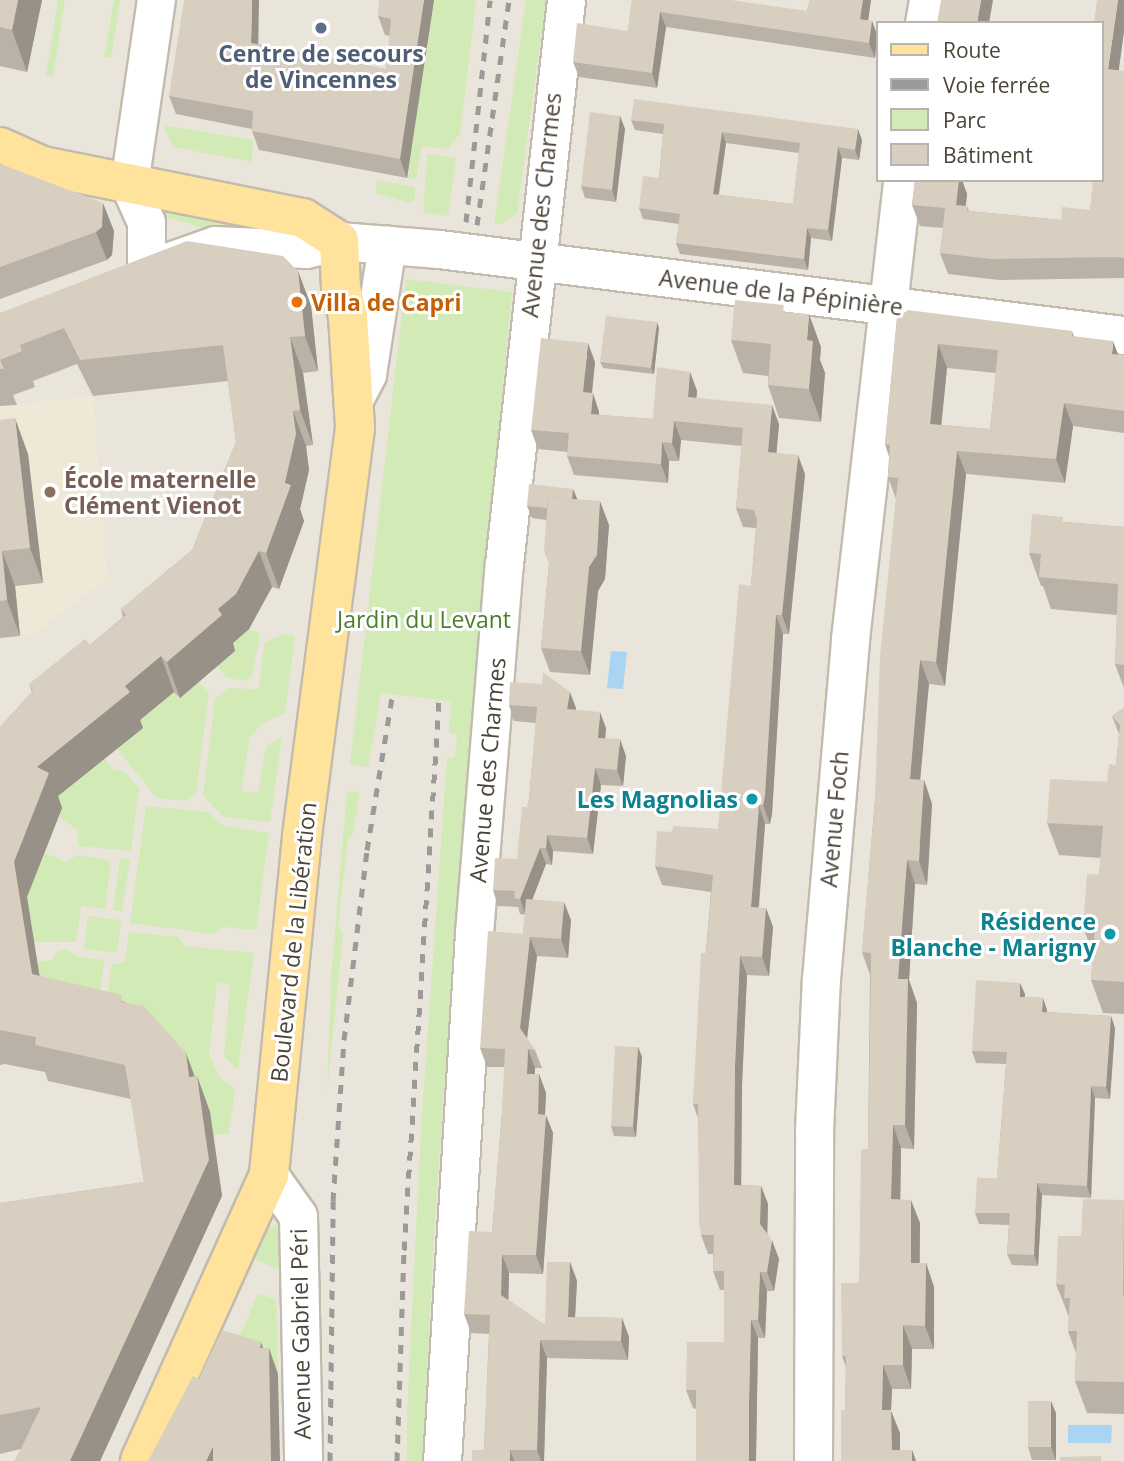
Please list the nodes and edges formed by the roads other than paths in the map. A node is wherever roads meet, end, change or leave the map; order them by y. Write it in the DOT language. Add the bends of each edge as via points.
graph roads {
  1 [pos="156,0"];
  2 [pos="566,0"];
  3 [pos="928,0"];
  4 [pos="924,21"];
  5 [pos="0,147"];
  6 [pos="902,182"];
  7 [pos="129,184"];
  8 [pos="146,222"];
  9 [pos="339,241"];
  10 [pos="215,245"];
  11 [pos="387,245"];
  12 [pos="535,261"];
  13 [pos="887,305"];
  14 [pos="1124,335"];
  15 [pos="355,397"];
  16 [pos="269,1175"];
  17 [pos="140,1461"];
  18 [pos="303,1461"];
  19 [pos="442,1461"];
  20 [pos="813,1461"];
  1 -- 7 [label="street"];
  2 -- 12 [label="street, Avenue des Charmes"];
  3 -- 4 [label="street"];
  5 -- 7 [label="main road" via="42,166"];
  6 -- 13 [label="street, Avenue Foch"];
  7 -- 8 [label="street"];
  7 -- 9 [label="main road" via="303,218"];
  8 -- 10 [label="street"];
  8 -- 10 [label="street" via="132,276"];
  9 -- 10 [label="street, Avenue de la Pépinière" via="306,249"];
  9 -- 11 [label="street, Avenue de la Pépinière"];
  9 -- 15 [label="main road, Boulevard de la Libération"];
  11 -- 12 [label="street, Avenue de la Pépinière"];
  11 -- 15 [label="street, Boulevard de la Libération" via="367,374"];
  12 -- 13 [label="street, Avenue de la Pépinière"];
  12 -- 19 [label="street, Avenue des Charmes" via="475,920"];
  13 -- 14 [label="street, Avenue de la Pépinière"];
  13 -- 20 [label="street, Avenue Foch" via="850,639 821,979 814,1131"];
  15 -- 16 [label="main road, Boulevard de la Libération" via="355,428 302,837"];
  16 -- 17 [label="main road, Boulevard de la Libération"];
  16 -- 18 [label="street, Avenue Gabriel Péri" via="298,1216"];
}
